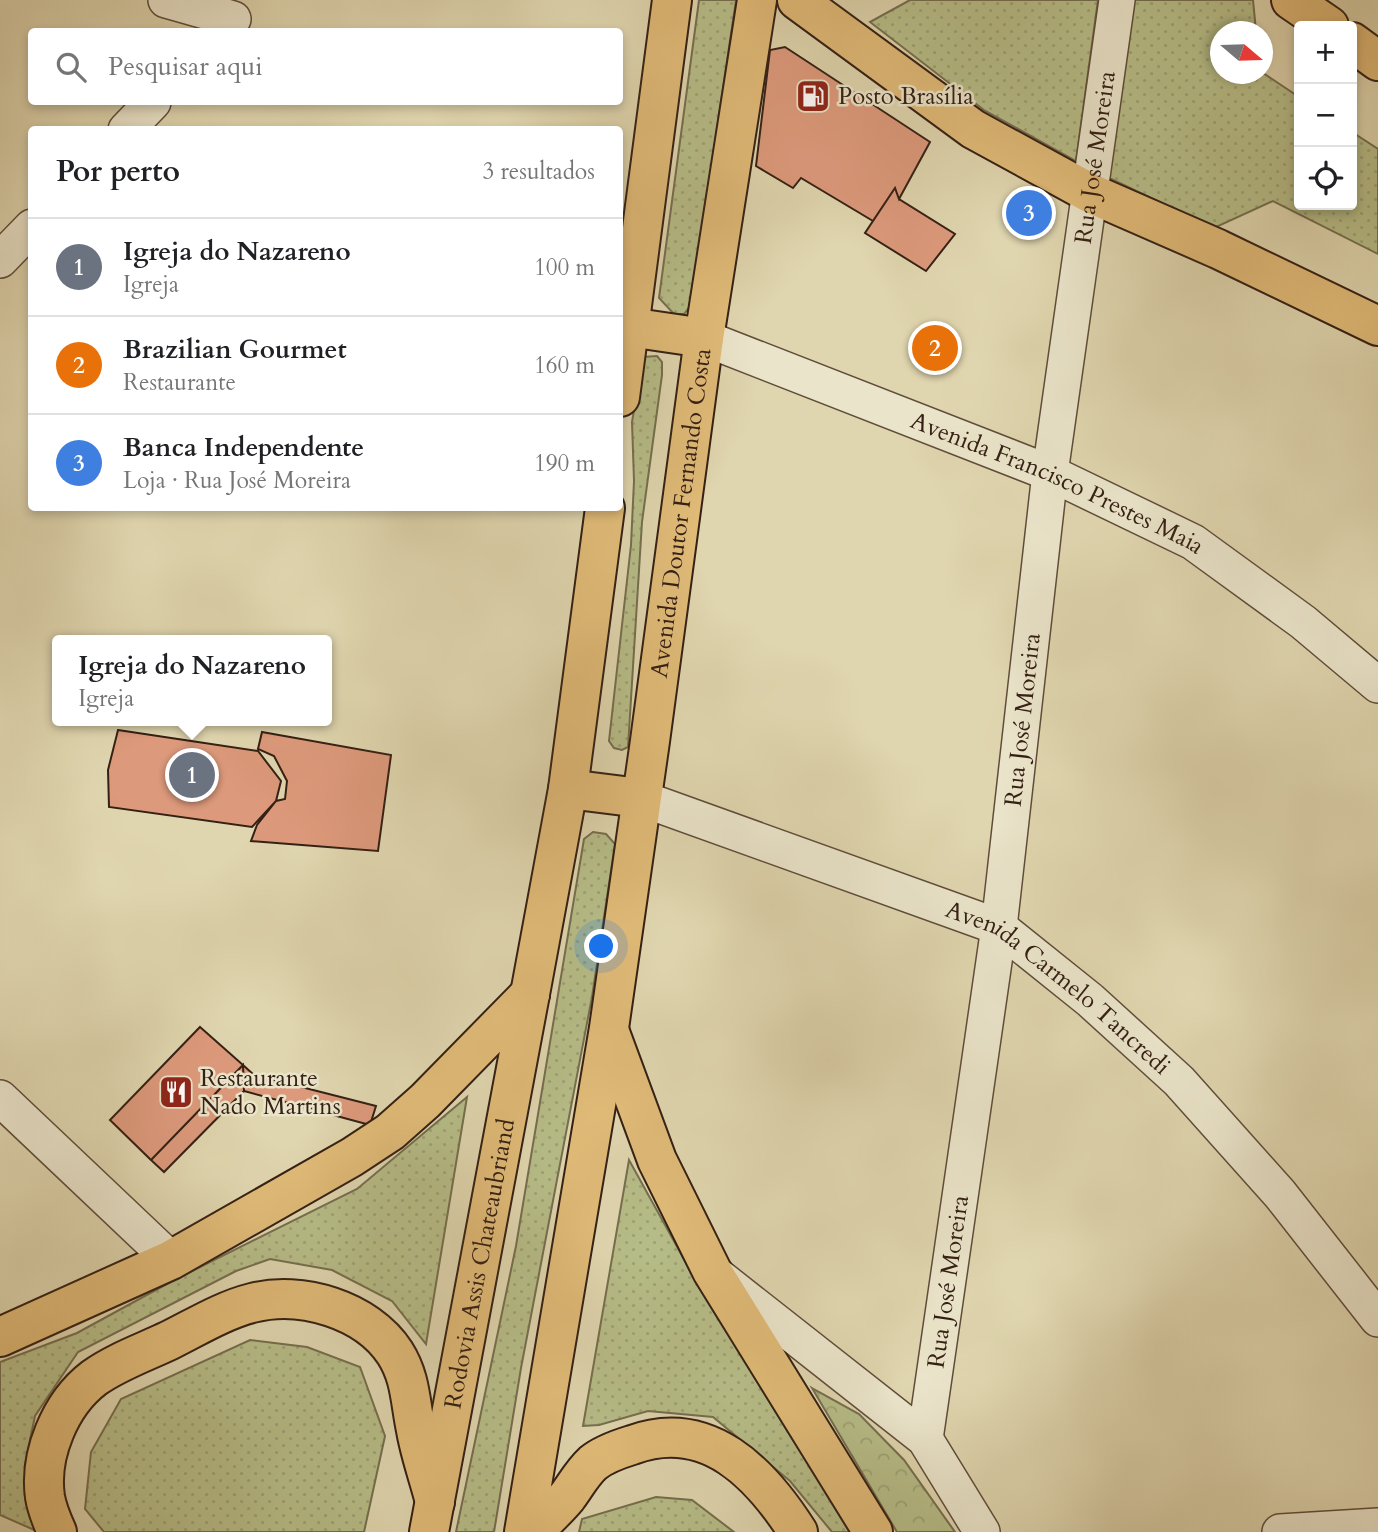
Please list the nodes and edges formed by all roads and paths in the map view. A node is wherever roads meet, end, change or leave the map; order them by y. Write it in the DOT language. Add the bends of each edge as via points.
graph roads {
  1 [pos="166,0"];
  2 [pos="672,0"];
  3 [pos="757,0"];
  4 [pos="797,0"];
  5 [pos="1117,0"];
  6 [pos="1291,0"];
  7 [pos="234,17"];
  8 [pos="1322,21"];
  9 [pos="1357,46"];
  10 [pos="1378,61"];
  11 [pos="150,105"];
  12 [pos="130,126"];
  13 [pos="1090,193"];
  14 [pos="28,231"];
  15 [pos="0,260"];
  16 [pos="1378,326"];
  17 [pos="629,327"];
  18 [pos="704,338"];
  19 [pos="623,374"];
  20 [pos="1050,473"];
  21 [pos="605,511"];
  22 [pos="1378,685"];
  23 [pos="568,789"];
  24 [pos="640,798"];
  25 [pos="999,927"];
  26 [pos="530,994"];
  27 [pos="608,1028"];
  28 [pos="0,1098"];
  29 [pos="171,1260"];
  30 [pos="712,1271"];
  31 [pos="1378,1318"];
  32 [pos="37,1321"];
  33 [pos="0,1326"];
  34 [pos="0,1337"];
  35 [pos="925,1439"];
  36 [pos="432,1517"];
  37 [pos="1378,1526"];
  38 [pos="57,1532"];
  39 [pos="524,1532"];
  40 [pos="533,1532"];
  41 [pos="798,1532"];
  42 [pos="873,1532"];
  43 [pos="982,1532"];
  44 [pos="1280,1532"];
  1 -- 7 [label="street"];
  2 -- 17 [label="main road"];
  3 -- 18 [label="main road, Avenida Doutor Fernando Costa"];
  4 -- 13 [label="main road" via="974,129"];
  5 -- 13 [label="street, Rua José Moreira"];
  6 -- 8 [label="main road"];
  9 -- 10 [label="main road"];
  11 -- 12 [label="street"];
  13 -- 16 [label="main road"];
  13 -- 20 [label="street, Rua José Moreira"];
  14 -- 15 [label="street"];
  17 -- 18 [label="main road"];
  17 -- 19 [label="main road"];
  18 -- 20 [label="street, Avenida Francisco Prestes Maia"];
  18 -- 24 [label="main road, Avenida Doutor Fernando Costa"];
  20 -- 22 [label="street, Avenida Francisco Prestes Maia" via="1193,542 1303,622"];
  20 -- 25 [label="street, Rua José Moreira"];
  21 -- 23 [label="main road"];
  23 -- 24 [label="main road"];
  23 -- 26 [label="main road"];
  24 -- 25 [label="street, Avenida Carmelo Tancredi"];
  24 -- 27 [label="main road, Avenida Doutor Fernando Costa"];
  25 -- 31 [label="street, Avenida Carmelo Tancredi" via="1090,1000 1179,1081 1280,1194"];
  25 -- 35 [label="street, Rua José Moreira"];
  26 -- 29 [label="main road" via="390,1132"];
  26 -- 36 [label="main road, Rodovia Assis Chateaubriand"];
  27 -- 30 [label="main road" via="657,1160"];
  27 -- 39 [label="main road"];
  28 -- 29 [label="street"];
  29 -- 32 [label="main road"];
  30 -- 35 [label="street"];
  30 -- 42 [label="main road"];
  32 -- 33 [label="street"];
  32 -- 34 [label="main road"];
  35 -- 43 [label="street"];
  36 -- 38 [label="main road" via="410,1387 382,1337 364,1322 327,1306 268,1300 235,1309 102,1373 81,1391 57,1428 46,1462 45,1500"];
  37 -- 44 [label="street"];
  40 -- 41 [label="main road" via="595,1461 658,1438 684,1439 727,1453 765,1485"];
}
